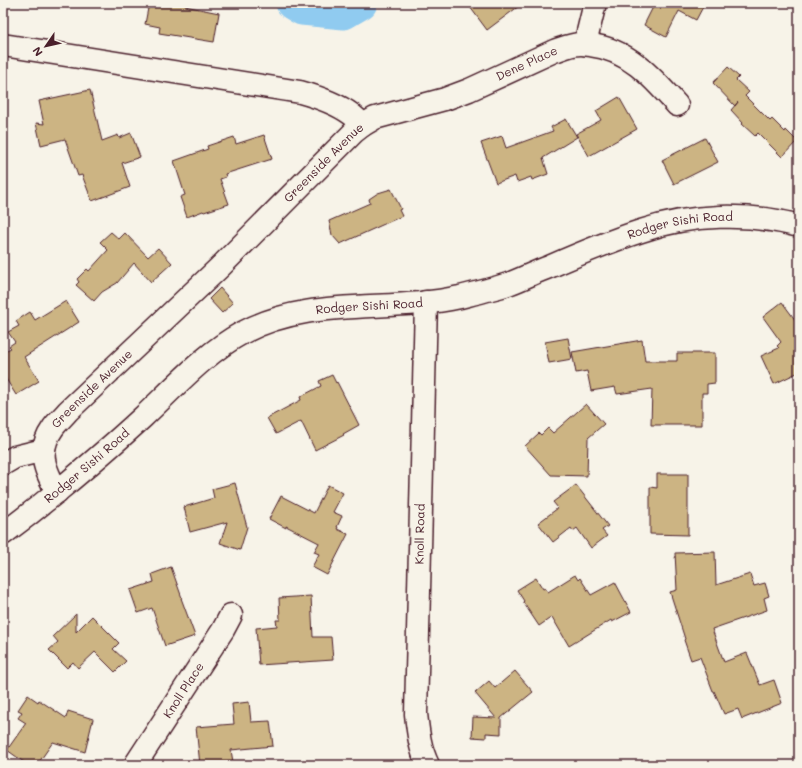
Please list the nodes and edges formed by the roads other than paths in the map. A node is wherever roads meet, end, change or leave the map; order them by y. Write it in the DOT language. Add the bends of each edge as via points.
graph roads {
  1 [pos="595,3"];
  2 [pos="585,44"];
  3 [pos="3,45"];
  4 [pos="677,105"];
  5 [pos="363,124"];
  6 [pos="799,226"];
  7 [pos="426,302"];
  8 [pos="44,450"];
  9 [pos="3,464"];
  10 [pos="57,492"];
  11 [pos="3,534"];
  12 [pos="231,615"];
  13 [pos="135,765"];
  14 [pos="428,765"];
  1 -- 2 [label="street"];
  2 -- 4 [label="street, Dene Place" via="615,51 637,64"];
  2 -- 5 [label="street, Dene Place" via="564,47 469,90 375,118"];
  3 -- 5 [label="street, Greenside Avenue" via="300,92 338,106"];
  5 -- 8 [label="street, Greenside Avenue" via="220,266 68,411 54,427"];
  6 -- 7 [label="street, Rodger Sishi Road" via="772,220 705,217 670,223 623,237 507,284 459,297"];
  7 -- 10 [label="street, Rodger Sishi Road" via="319,310 289,315 243,332 199,364"];
  7 -- 14 [label="street, Knoll Road" via="416,714 419,736"];
  8 -- 9 [label="street" via="16,457"];
  8 -- 10 [label="street, Greenside Avenue" via="44,463"];
  10 -- 11 [label="street, Rodger Sishi Road"];
  12 -- 13 [label="street, Knoll Place"];
}
